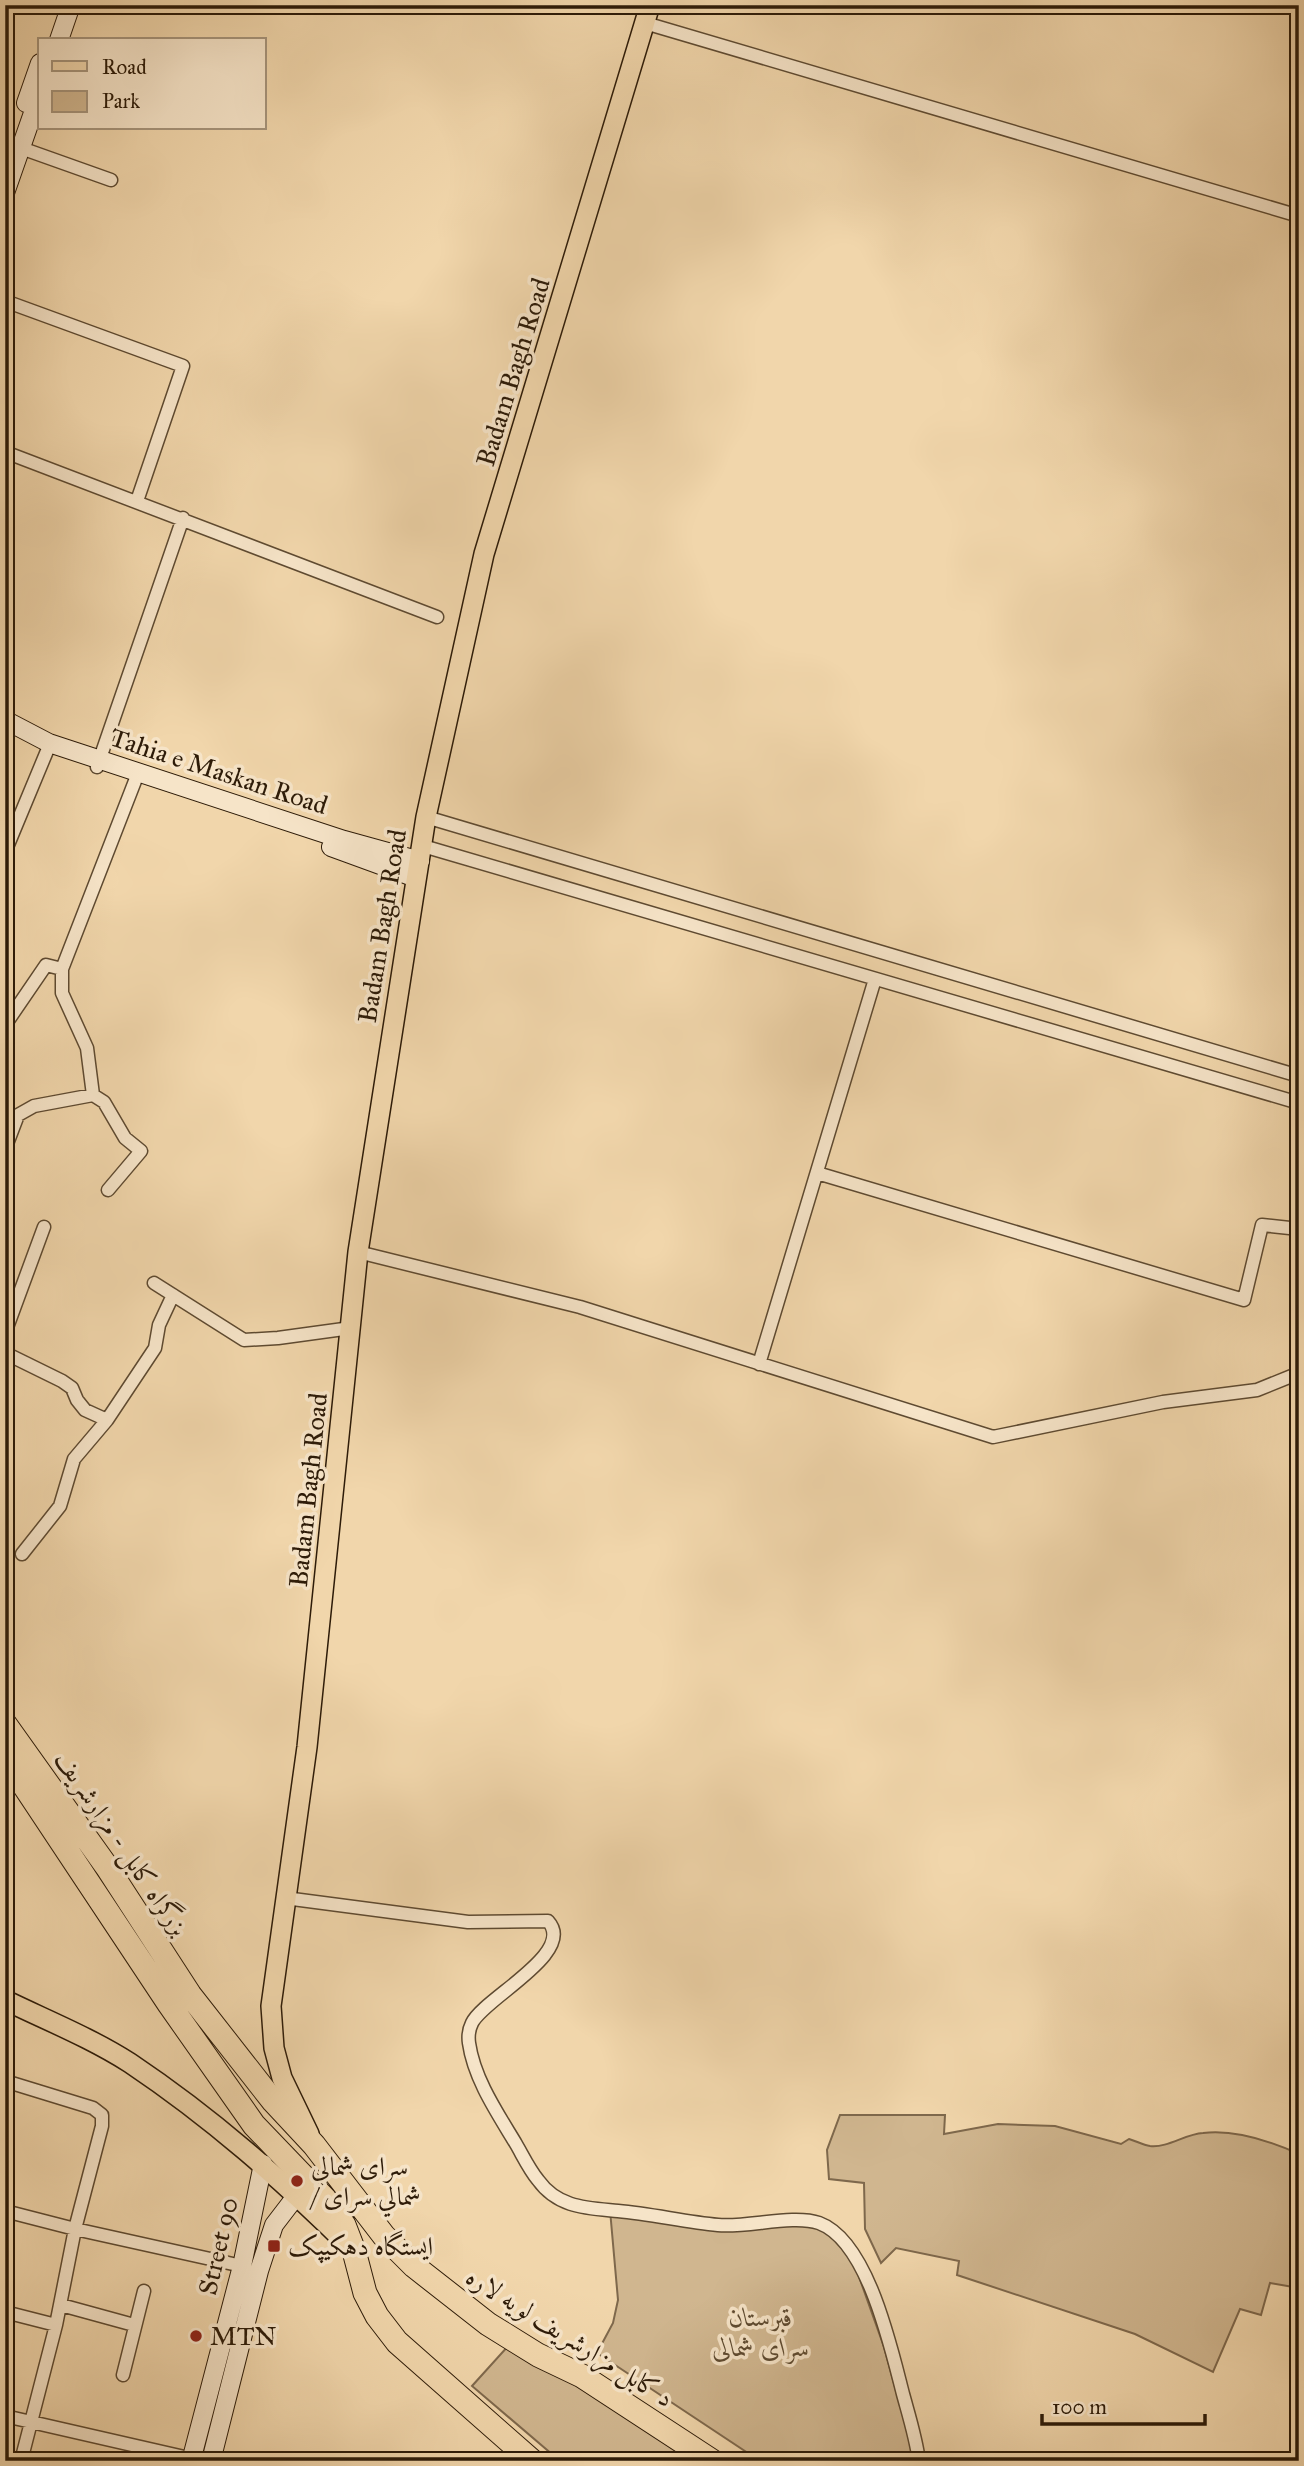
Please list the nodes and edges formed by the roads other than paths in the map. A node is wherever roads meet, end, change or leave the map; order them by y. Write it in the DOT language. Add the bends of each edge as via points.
graph roads {
  1 [pos="61,5"];
  2 [pos="71,5"];
  3 [pos="648,14"];
  4 [pos="49,38"];
  5 [pos="60,38"];
  6 [pos="38,69"];
  7 [pos="38,99"];
  8 [pos="21,148"];
  9 [pos="5,163"];
  10 [pos="111,180"];
  11 [pos="6,190"];
  12 [pos="1299,216"];
  13 [pos="5,301"];
  14 [pos="5,452"];
  15 [pos="137,501"];
  16 [pos="183,518"];
  17 [pos="437,617"];
  18 [pos="5,720"];
  19 [pos="5,731"];
  20 [pos="47,751"];
  21 [pos="98,763"];
  22 [pos="135,780"];
  23 [pos="426,817"];
  24 [pos="5,852"];
  25 [pos="420,862"];
  26 [pos="62,969"];
  27 [pos="875,979"];
  28 [pos="5,1025"];
  29 [pos="1299,1076"];
  30 [pos="93,1095"];
  31 [pos="1299,1103"];
  32 [pos="5,1149"];
  33 [pos="817,1172"];
  34 [pos="108,1190"];
  35 [pos="44,1227"];
  36 [pos="1299,1229"];
  37 [pos="358,1252"];
  38 [pos="154,1283"];
  39 [pos="173,1295"];
  40 [pos="351,1328"];
  41 [pos="5,1333"];
  42 [pos="5,1353"];
  43 [pos="759,1364"];
  44 [pos="1299,1373"];
  45 [pos="107,1420"];
  46 [pos="22,1554"];
  47 [pos="5,1724"];
  48 [pos="5,1758"];
  49 [pos="286,1889"];
  50 [pos="180,1999"];
  51 [pos="5,2000"];
  52 [pos="5,2081"];
  53 [pos="314,2145"];
  54 [pos="263,2164"];
  55 [pos="297,2195"];
  56 [pos="5,2211"];
  57 [pos="75,2229"];
  58 [pos="354,2251"];
  59 [pos="242,2266"];
  60 [pos="144,2291"];
  61 [pos="61,2305"];
  62 [pos="5,2312"];
  63 [pos="56,2325"];
  64 [pos="134,2325"];
  65 [pos="123,2375"];
  66 [pos="5,2416"];
  67 [pos="31,2422"];
  68 [pos="195,2460"];
  69 [pos="21,2461"];
  70 [pos="211,2461"];
  71 [pos="532,2461"];
  72 [pos="712,2461"];
  73 [pos="919,2461"];
  1 -- 4 [label="main road"];
  2 -- 5 [label="main road"];
  3 -- 12 [label="street"];
  3 -- 23 [label="main road, Badam Bagh Road" via="484,554"];
  6 -- 9 [label="main road"];
  7 -- 8 [label="main road"];
  8 -- 10 [label="street"];
  8 -- 11 [label="main road"];
  13 -- 15 [label="street" via="183,366"];
  14 -- 15 [label="street"];
  15 -- 16 [label="street"];
  16 -- 17 [label="street"];
  16 -- 21 [label="street"];
  18 -- 21 [label="main road, Tahia e Maskan Road"];
  19 -- 20 [label="main road, Tahia e Maskan Road"];
  20 -- 21 [label="main road, Tahia e Maskan Road"];
  20 -- 24 [label="street"];
  21 -- 22 [label="main road, Tahia e Maskan Road"];
  21 -- 25 [label="main road, Tahia e Maskan Road"];
  22 -- 25 [label="main road, Tahia e Maskan Road" via="275,827"];
  22 -- 26 [label="street"];
  23 -- 25 [label="main road, Badam Bagh Road"];
  23 -- 29 [label="street"];
  25 -- 27 [label="street"];
  25 -- 37 [label="main road, Badam Bagh Road"];
  26 -- 28 [label="street" via="46,965"];
  26 -- 30 [label="street" via="62,993 87,1048"];
  27 -- 31 [label="street"];
  27 -- 33 [label="street"];
  30 -- 32 [label="street" via="34,1106 18,1115"];
  30 -- 34 [label="street" via="104,1102 125,1138 141,1151"];
  33 -- 36 [label="street" via="1244,1300 1262,1225"];
  33 -- 43 [label="street"];
  35 -- 41 [label="street"];
  37 -- 40 [label="main road, Badam Bagh Road"];
  37 -- 43 [label="street" via="580,1307"];
  38 -- 39 [label="street"];
  39 -- 40 [label="street" via="244,1340"];
  39 -- 45 [label="street" via="159,1325 155,1348"];
  40 -- 49 [label="main road, Badam Bagh Road" via="307,1747"];
  42 -- 45 [label="street" via="62,1381 85,1410"];
  43 -- 44 [label="street" via="993,1437 1163,1402 1257,1390"];
  45 -- 46 [label="street" via="74,1459 60,1506"];
  47 -- 50 [label="highway, بزرگراه کابل - مزارشریف" via="107,1867"];
  48 -- 50 [label="highway, بزرگراه کابل - مزارشریف"];
  49 -- 53 [label="main road, Badam Bagh Road" via="271,2006 274,2048 282,2078"];
  49 -- 73 [label="street" via="468,1922 548,1921 554,1935 549,1949 535,1967 483,2008 469,2031 475,2065 492,2103 537,2180 548,2192 578,2208 719,2225 811,2221 830,2230 844,2241 880,2308"];
  50 -- 53 [label="highway, د کابل مزارشریف لویه لاره" via="230,2048"];
  50 -- 58 [label="highway" via="254,2125 325,2199 344,2225"];
  51 -- 54 [label="main road" via="128,2062"];
  52 -- 57 [label="street" via="93,2108 102,2115"];
  53 -- 72 [label="highway, د کابل مزارشریف لویه لاره" via="384,2235 452,2297 488,2324 582,2376"];
  54 -- 55 [label="main road"];
  54 -- 59 [label="main road, Street 90"];
  55 -- 58 [label="main road"];
  55 -- 70 [label="main road, Street 90" via="274,2225 259,2271"];
  56 -- 57 [label="street"];
  57 -- 59 [label="street"];
  57 -- 61 [label="street"];
  58 -- 71 [label="highway" via="365,2293 397,2342"];
  59 -- 68 [label="main road, Street 90"];
  60 -- 64 [label="street"];
  61 -- 63 [label="street"];
  61 -- 64 [label="street"];
  62 -- 63 [label="street"];
  63 -- 67 [label="street"];
  64 -- 65 [label="street"];
  66 -- 67 [label="street"];
  67 -- 68 [label="street"];
  67 -- 69 [label="street"];
}
